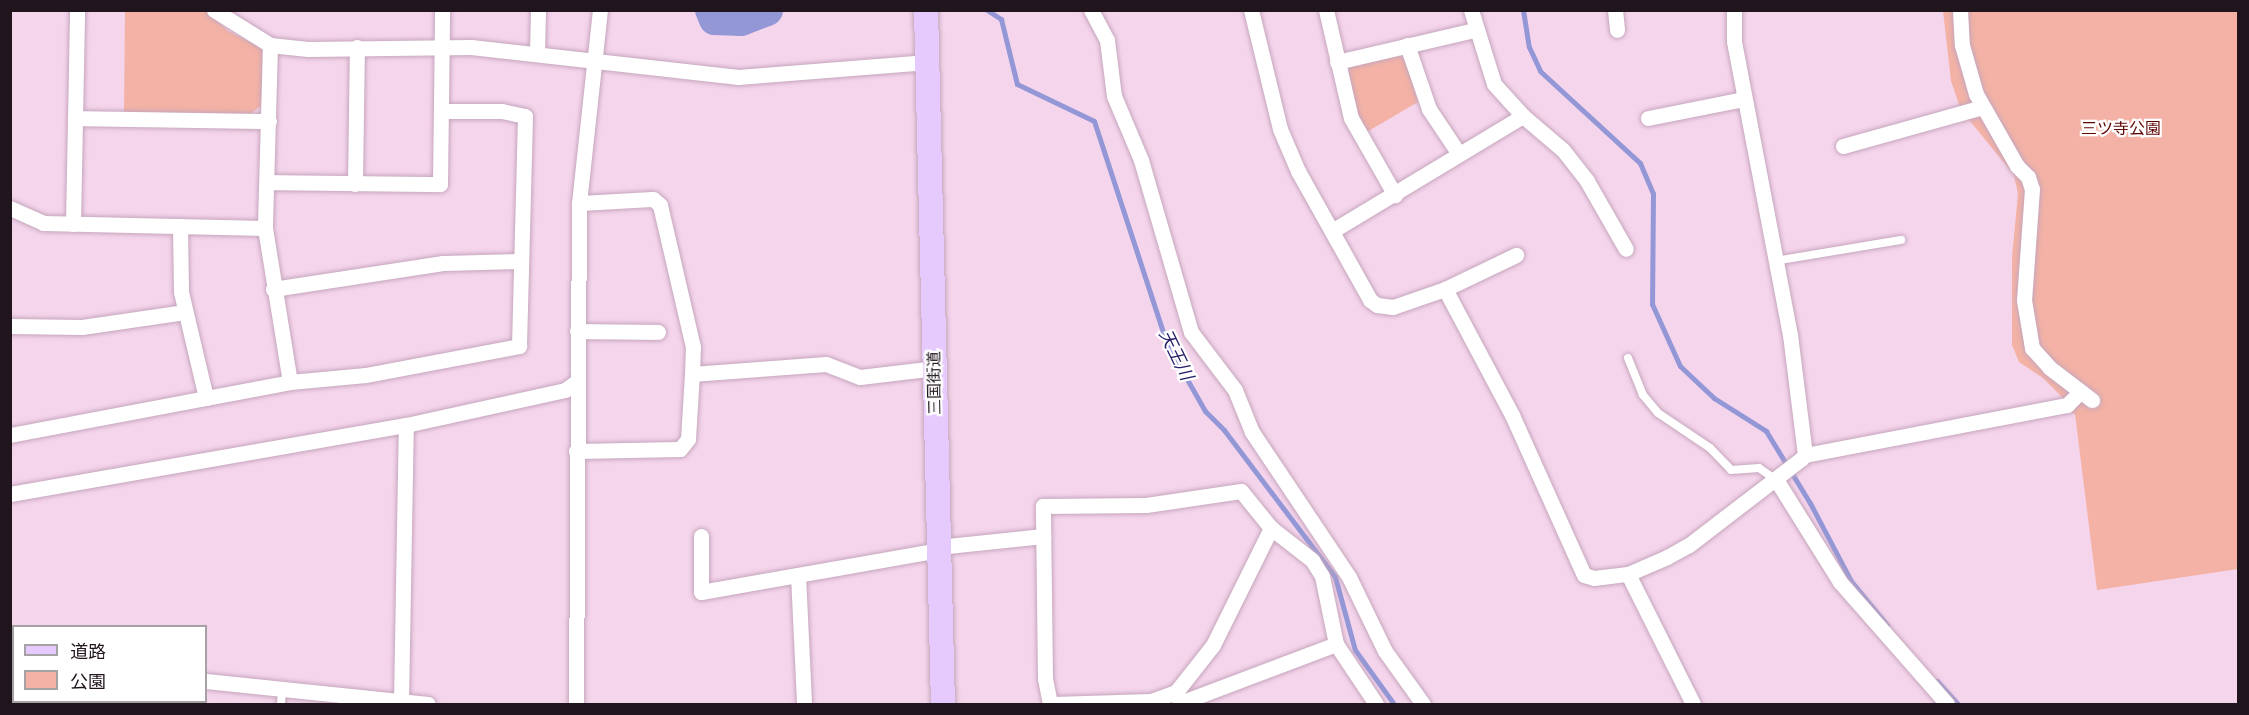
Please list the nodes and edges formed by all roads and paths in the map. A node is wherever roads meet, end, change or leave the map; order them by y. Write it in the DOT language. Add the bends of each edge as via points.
graph roads {
  1 [pos="77,10"];
  2 [pos="214,10"];
  3 [pos="442,10"];
  4 [pos="538,10"];
  5 [pos="600,10"];
  6 [pos="1091,10"];
  7 [pos="1251,10"];
  8 [pos="1326,10"];
  9 [pos="1472,10"];
  10 [pos="1615,10"];
  11 [pos="1734,10"];
  12 [pos="1960,10"];
  13 [pos="926,12"];
  14 [pos="1475,30"];
  15 [pos="1617,30"];
  16 [pos="270,45"];
  17 [pos="1407,45"];
  18 [pos="442,46"];
  19 [pos="357,47"];
  20 [pos="537,54"];
  21 [pos="593,61"];
  22 [pos="927,62"];
  23 [pos="1337,62"];
  24 [pos="1744,99"];
  25 [pos="1983,107"];
  26 [pos="443,111"];
  27 [pos="1523,116"];
  28 [pos="75,118"];
  29 [pos="1648,118"];
  30 [pos="269,121"];
  31 [pos="1843,146"];
  32 [pos="1459,154"];
  33 [pos="267,182"];
  34 [pos="355,184"];
  35 [pos="1395,195"];
  36 [pos="579,203"];
  37 [pos="10,208"];
  38 [pos="73,224"];
  39 [pos="180,226"];
  40 [pos="265,228"];
  41 [pos="1332,231"];
  42 [pos="1901,240"];
  43 [pos="1626,249"];
  44 [pos="1516,255"];
  45 [pos="519,261"];
  46 [pos="1774,261"];
  47 [pos="273,289"];
  48 [pos="1445,289"];
  49 [pos="185,312"];
  50 [pos="10,326"];
  51 [pos="577,330"];
  52 [pos="658,332"];
  53 [pos="1628,358"];
  54 [pos="935,368"];
  55 [pos="692,374"];
  56 [pos="290,382"];
  57 [pos="576,382"];
  58 [pos="206,398"];
  59 [pos="406,425"];
  60 [pos="10,435"];
  61 [pos="576,451"];
  62 [pos="1805,454"];
  63 [pos="1777,481"];
  64 [pos="10,494"];
  65 [pos="1271,528"];
  66 [pos="701,536"];
  67 [pos="1043,536"];
  68 [pos="938,548"];
  69 [pos="1628,574"];
  70 [pos="798,575"];
  71 [pos="1336,645"];
  72 [pos="207,681"];
  73 [pos="282,689"];
  74 [pos="1176,692"];
  75 [pos="415,704"];
  76 [pos="281,705"];
  77 [pos="576,705"];
  78 [pos="804,705"];
  79 [pos="943,705"];
  80 [pos="1052,705"];
  81 [pos="1376,705"];
  82 [pos="1423,705"];
  83 [pos="1693,705"];
  84 [pos="1947,705"];
  1 -- 28 [label="street"];
  2 -- 16 [label="street"];
  3 -- 18 [label="street"];
  4 -- 20 [label="street"];
  5 -- 21 [label="street"];
  6 -- 82 [label="street" via="1107,40 1114,96 1141,160 1191,332 1235,390 1252,432 1349,577 1385,651"];
  7 -- 41 [label="street" via="1280,129 1298,171"];
  8 -- 23 [label="street"];
  9 -- 14 [label="street"];
  10 -- 15 [label="street"];
  11 -- 24 [label="street" via="1734,41"];
  12 -- 25 [label="street" via="1964,54"];
  13 -- 22 [label="main road, 三国街道"];
  14 -- 17 [label="street"];
  14 -- 27 [label="street" via="1494,84"];
  16 -- 19 [label="street"];
  16 -- 30 [label="street"];
  17 -- 23 [label="street"];
  17 -- 32 [label="street" via="1421,92"];
  18 -- 19 [label="street"];
  18 -- 20 [label="street"];
  18 -- 26 [label="street"];
  19 -- 34 [label="street"];
  20 -- 21 [label="street"];
  21 -- 22 [label="street" via="738,77"];
  21 -- 36 [label="street"];
  22 -- 54 [label="main road, 三国街道"];
  23 -- 35 [label="street" via="1351,118"];
  24 -- 29 [label="street"];
  24 -- 46 [label="street"];
  25 -- 31 [label="street"];
  25 -- 62 [label="street" via="2032,189 2024,300 2032,348 2086,396 2067,405"];
  26 -- 34 [label="street" via="440,184"];
  26 -- 45 [label="street" via="502,111 525,116"];
  27 -- 32 [label="street"];
  27 -- 43 [label="street" via="1563,150 1587,181"];
  28 -- 30 [label="street"];
  28 -- 38 [label="street"];
  30 -- 33 [label="street"];
  32 -- 35 [label="street"];
  33 -- 34 [label="street"];
  33 -- 40 [label="street"];
  35 -- 41 [label="street"];
  36 -- 51 [label="street"];
  36 -- 55 [label="street" via="653,199 660,205 693,347"];
  37 -- 38 [label="street" via="44,223"];
  38 -- 39 [label="street"];
  39 -- 40 [label="street"];
  39 -- 49 [label="street"];
  40 -- 47 [label="street"];
  41 -- 48 [label="street" via="1377,305 1393,307"];
  42 -- 46 [label="lane"];
  44 -- 48 [label="street"];
  45 -- 47 [label="street" via="443,263"];
  45 -- 56 [label="street" via="519,346 366,375"];
  46 -- 62 [label="street" via="1790,334"];
  47 -- 56 [label="street"];
  48 -- 69 [label="street" via="1512,415 1584,575 1594,578"];
  49 -- 50 [label="street" via="82,327"];
  49 -- 58 [label="street"];
  51 -- 52 [label="street"];
  51 -- 57 [label="street"];
  53 -- 63 [label="lane" via="1643,395 1658,413 1710,448 1731,470 1759,468"];
  54 -- 55 [label="street" via="860,377 826,364"];
  54 -- 68 [label="main road, 三国街道"];
  55 -- 61 [label="street" via="688,439 680,449"];
  56 -- 58 [label="street"];
  57 -- 59 [label="street" via="565,390"];
  57 -- 61 [label="street"];
  58 -- 60 [label="street"];
  59 -- 64 [label="street"];
  59 -- 75 [label="street"];
  61 -- 77 [label="street"];
  62 -- 63 [label="street"];
  63 -- 69 [label="street" via="1689,545"];
  63 -- 84 [label="street" via="1840,582"];
  65 -- 67 [label="street" via="1241,491 1146,505 1043,506"];
  65 -- 71 [label="street" via="1312,560 1322,576"];
  65 -- 74 [label="street" via="1212,645"];
  66 -- 70 [label="street" via="700,592"];
  67 -- 68 [label="street"];
  67 -- 80 [label="street" via="1045,678"];
  68 -- 70 [label="street"];
  68 -- 79 [label="main road, 三国街道"];
  69 -- 83 [label="street"];
  70 -- 78 [label="street"];
  71 -- 74 [label="street" via="1180,703"];
  71 -- 81 [label="street"];
  72 -- 73 [label="street"];
  73 -- 75 [label="street"];
  73 -- 76 [label="lane"];
  74 -- 80 [label="street" via="1150,701"];
}
